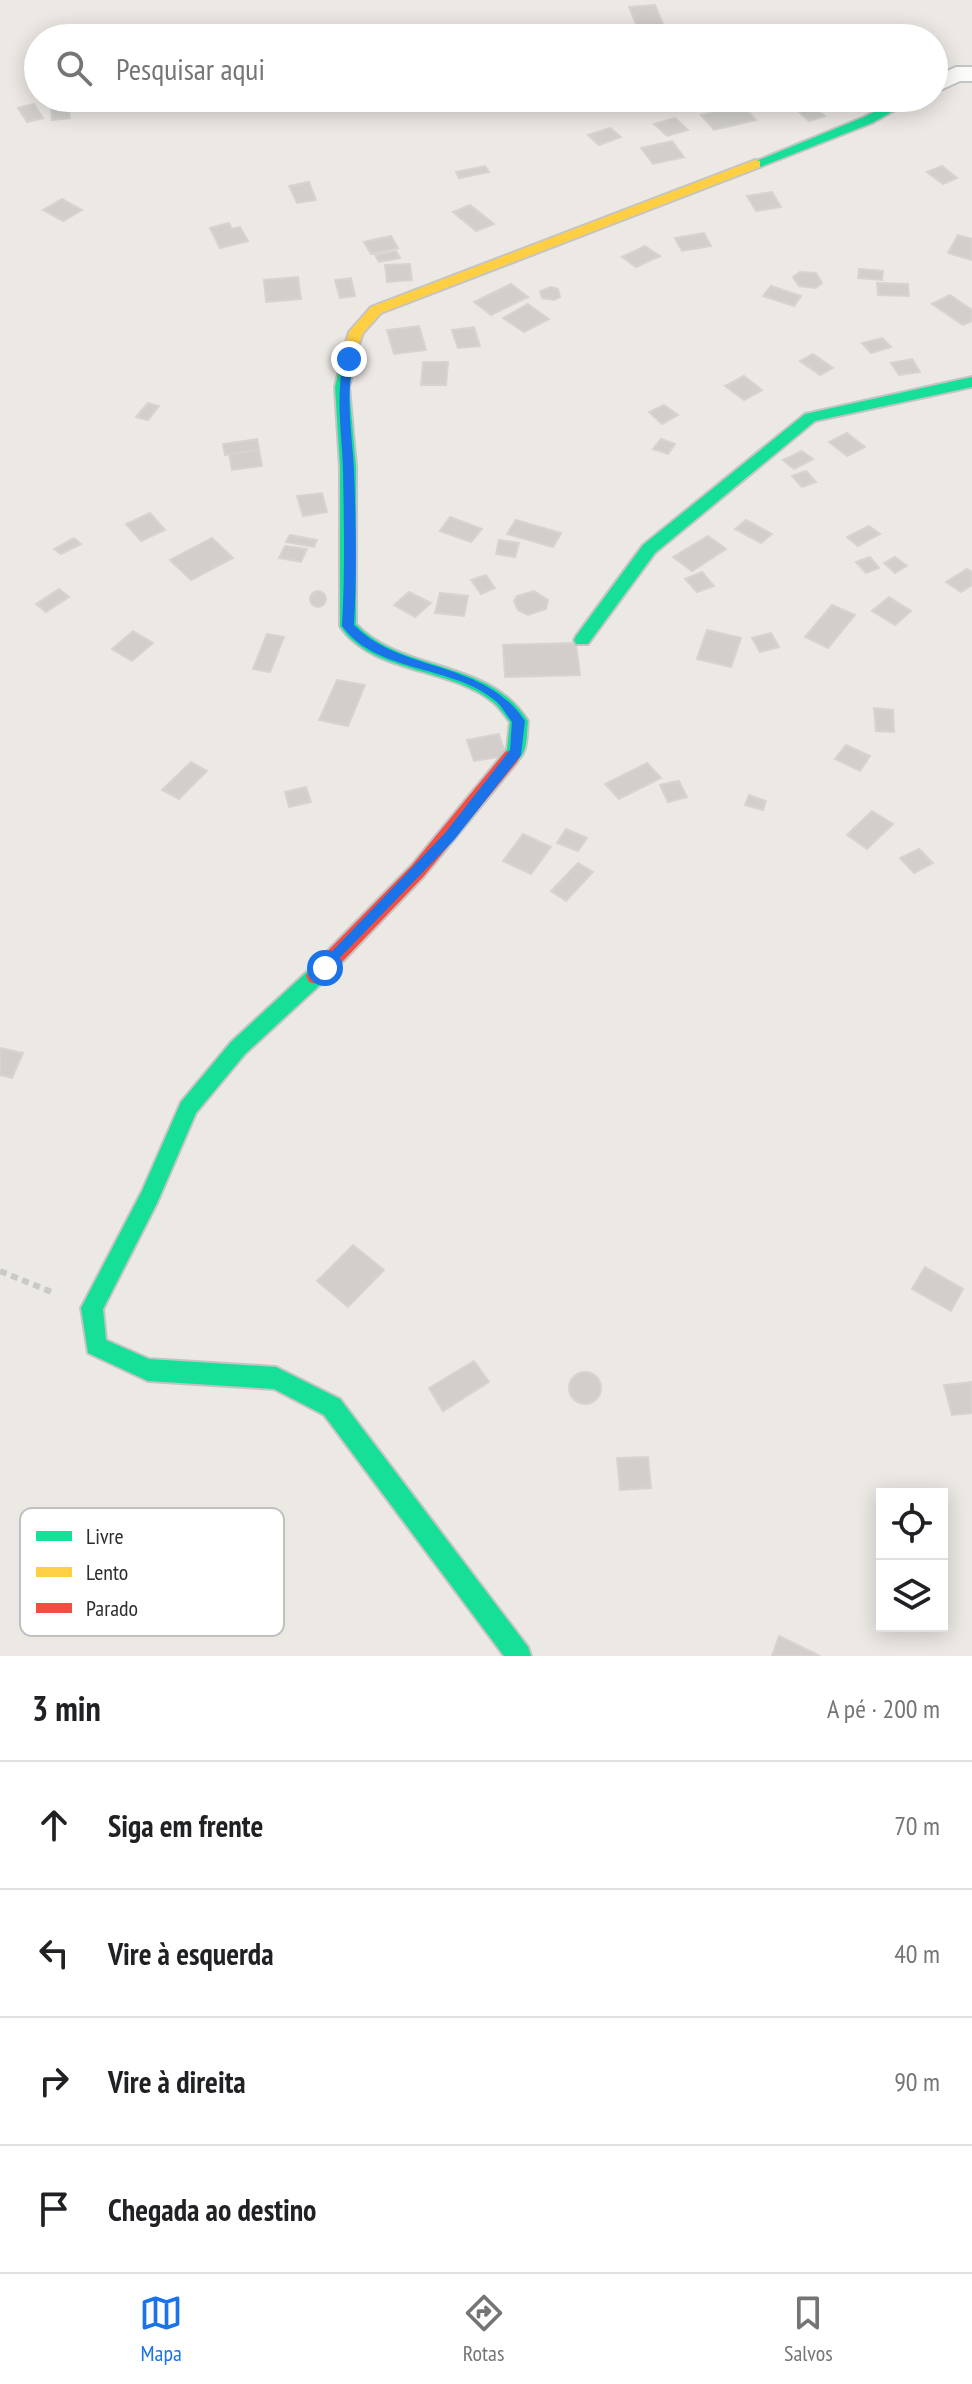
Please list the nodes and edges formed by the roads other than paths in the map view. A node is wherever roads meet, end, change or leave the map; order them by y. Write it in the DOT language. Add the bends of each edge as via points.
graph roads {
  1 [pos="972,74"];
  2 [pos="948,78"];
  3 [pos="883,112"];
  4 [pos="972,382"];
  5 [pos="582,640"];
  6 [pos="519,1656"];
  1 -- 2 [label="street"];
  3 -- 6 [label="street" via="376,310 356,332 342,387 348,626 365,644 500,698 519,721 516,751 450,836 347,947 238,1048 188,1108 92,1308 96,1346 148,1370 276,1378 332,1407"];
  4 -- 5 [label="street" via="810,417 649,549"];
}
